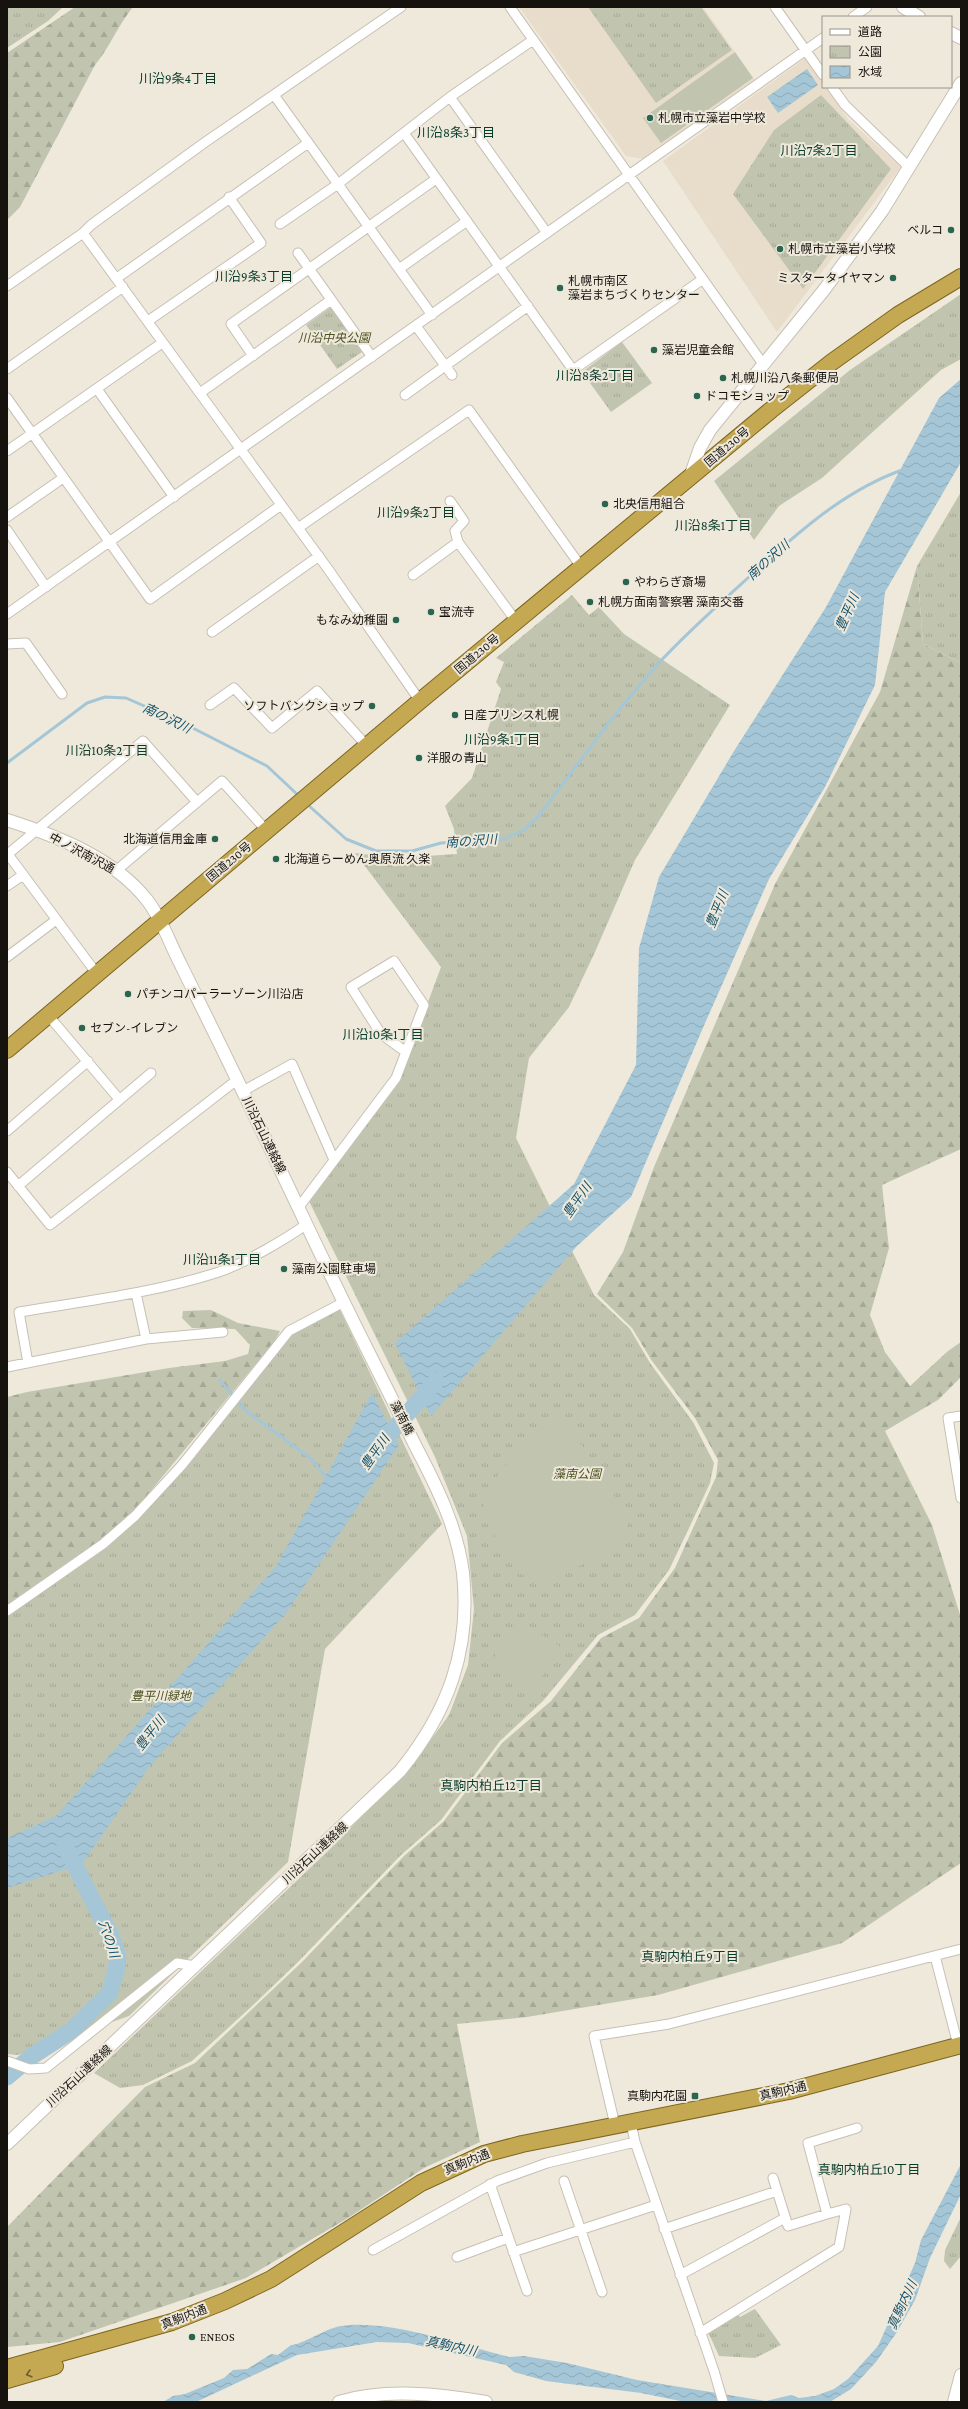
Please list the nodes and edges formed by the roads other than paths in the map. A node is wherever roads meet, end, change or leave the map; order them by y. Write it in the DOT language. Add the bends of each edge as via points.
graph roads {
  1 [pos="401,7"];
  2 [pos="510,7"];
  3 [pos="775,7"];
  4 [pos="867,7"];
  5 [pos="903,7"];
  6 [pos="389,10"];
  7 [pos="854,16"];
  8 [pos="917,16"];
  9 [pos="952,34"];
  10 [pos="961,38"];
  11 [pos="822,39"];
  12 [pos="533,40"];
  13 [pos="804,50"];
  14 [pos="822,74"];
  15 [pos="961,83"];
  16 [pos="833,88"];
  17 [pos="274,95"];
  18 [pos="450,97"];
  19 [pos="404,133"];
  20 [pos="308,143"];
  21 [pos="910,168"];
  22 [pos="630,175"];
  23 [pos="436,179"];
  24 [pos="338,184"];
  25 [pos="229,197"];
  26 [pos="467,221"];
  27 [pos="280,224"];
  28 [pos="369,226"];
  29 [pos="83,233"];
  30 [pos="547,233"];
  31 [pos="298,253"];
  32 [pos="500,266"];
  33 [pos="309,269"];
  34 [pos="399,269"];
  35 [pos="961,277"];
  36 [pos="117,278"];
  37 [pos="703,279"];
  38 [pos="7,286"];
  39 [pos="123,287"];
  40 [pos="331,300"];
  41 [pos="528,306"];
  42 [pos="432,315"];
  43 [pos="148,321"];
  44 [pos="416,326"];
  45 [pos="162,342"];
  46 [pos="253,356"];
  47 [pos="372,357"];
  48 [pos="763,364"];
  49 [pos="446,366"];
  50 [pos="7,369"];
  51 [pos="452,375"];
  52 [pos="98,389"];
  53 [pos="200,393"];
  54 [pos="405,395"];
  55 [pos="7,398"];
  56 [pos="32,433"];
  57 [pos="240,450"];
  58 [pos="7,451"];
  59 [pos="63,478"];
  60 [pos="690,479"];
  61 [pos="174,497"];
  62 [pos="450,501"];
  63 [pos="281,505"];
  64 [pos="7,517"];
  65 [pos="298,528"];
  66 [pos="7,530"];
  67 [pos="458,542"];
  68 [pos="110,543"];
  69 [pos="319,556"];
  70 [pos="582,568"];
  71 [pos="413,575"];
  72 [pos="46,587"];
  73 [pos="7,614"];
  74 [pos="516,621"];
  75 [pos="212,632"];
  76 [pos="7,644"];
  77 [pos="62,694"];
  78 [pos="420,700"];
  79 [pos="210,705"];
  80 [pos="367,746"];
  81 [pos="196,802"];
  82 [pos="7,820"];
  83 [pos="36,829"];
  84 [pos="266,830"];
  85 [pos="8,854"];
  86 [pos="117,870"];
  87 [pos="23,875"];
  88 [pos="7,886"];
  89 [pos="56,920"];
  90 [pos="160,921"];
  91 [pos="7,957"];
  92 [pos="97,974"];
  93 [pos="48,1015"];
  94 [pos="7,1050"];
  95 [pos="406,1052"];
  96 [pos="88,1061"];
  97 [pos="151,1073"];
  98 [pos="238,1079"];
  99 [pos="243,1091"];
  100 [pos="119,1099"];
  101 [pos="7,1131"];
  102 [pos="334,1160"];
  103 [pos="7,1172"];
  104 [pos="18,1186"];
  105 [pos="299,1207"];
  106 [pos="307,1224"];
  107 [pos="136,1293"];
  108 [pos="344,1302"];
  109 [pos="223,1332"];
  110 [pos="146,1339"];
  111 [pos="367,1350"];
  112 [pos="28,1363"];
  113 [pos="7,1367"];
  114 [pos="961,1416"];
  115 [pos="437,1487"];
  116 [pos="961,1493"];
  117 [pos="7,1611"];
  118 [pos="961,1949"];
  119 [pos="935,1956"];
  120 [pos="195,1966"];
  121 [pos="960,2045"];
  122 [pos="7,2061"];
  123 [pos="631,2123"];
  124 [pos="615,2125"];
  125 [pos="857,2128"];
  126 [pos="635,2142"];
  127 [pos="7,2144"];
  128 [pos="773,2178"];
  129 [pos="564,2181"];
  130 [pos="490,2184"];
  131 [pos="777,2191"];
  132 [pos="656,2205"];
  133 [pos="827,2214"];
  134 [pos="785,2218"];
  135 [pos="664,2229"];
  136 [pos="579,2230"];
  137 [pos="508,2238"];
  138 [pos="373,2250"];
  139 [pos="513,2252"];
  140 [pos="457,2257"];
  141 [pos="680,2275"];
  142 [pos="527,2291"];
  143 [pos="602,2292"];
  144 [pos="700,2333"];
  145 [pos="117,2339"];
  146 [pos="7,2356"];
  147 [pos="7,2368"];
  148 [pos="961,2375"];
  149 [pos="7,2380"];
  150 [pos="339,2402"];
  151 [pos="486,2402"];
  152 [pos="722,2402"];
  153 [pos="954,2402"];
  1 -- 6 [label="street"];
  2 -- 12 [label="street"];
  3 -- 13 [label="street"];
  4 -- 7 [label="street"];
  5 -- 8 [label="street"];
  6 -- 17 [label="street"];
  9 -- 10 [label="street"];
  11 -- 13 [label="street"];
  12 -- 18 [label="street"];
  12 -- 22 [label="street"];
  13 -- 14 [label="street"];
  13 -- 22 [label="street"];
  15 -- 21 [label="street"];
  16 -- 21 [label="street" via="845,104"];
  17 -- 20 [label="street"];
  17 -- 29 [label="street"];
  18 -- 19 [label="street"];
  18 -- 30 [label="street"];
  19 -- 23 [label="street"];
  19 -- 24 [label="street"];
  20 -- 24 [label="street"];
  20 -- 25 [label="street"];
  21 -- 48 [label="street" via="828,284"];
  22 -- 30 [label="street"];
  22 -- 37 [label="street"];
  23 -- 26 [label="street"];
  23 -- 28 [label="street"];
  24 -- 27 [label="street"];
  24 -- 28 [label="street"];
  25 -- 36 [label="street"];
  25 -- 43 [label="street" via="261,243"];
  26 -- 32 [label="street"];
  26 -- 34 [label="street"];
  28 -- 33 [label="street"];
  28 -- 34 [label="street"];
  29 -- 36 [label="street"];
  29 -- 38 [label="street"];
  30 -- 32 [label="street"];
  31 -- 33 [label="street"];
  32 -- 41 [label="street"];
  32 -- 42 [label="street"];
  33 -- 40 [label="street"];
  33 -- 46 [label="street" via="231,324"];
  34 -- 42 [label="street"];
  35 -- 60 [label="highway, 国道230号" via="898,315 832,362"];
  36 -- 39 [label="street"];
  37 -- 41 [label="street" via="573,370"];
  37 -- 48 [label="street"];
  39 -- 43 [label="street"];
  39 -- 50 [label="street"];
  40 -- 46 [label="street"];
  40 -- 47 [label="street"];
  41 -- 49 [label="street"];
  42 -- 44 [label="street"];
  43 -- 45 [label="street"];
  44 -- 47 [label="street"];
  44 -- 49 [label="street"];
  45 -- 52 [label="street"];
  45 -- 53 [label="street"];
  46 -- 53 [label="street"];
  47 -- 57 [label="street"];
  48 -- 60 [label="street" via="710,430 700,448"];
  49 -- 51 [label="street"];
  49 -- 54 [label="street"];
  52 -- 56 [label="street"];
  52 -- 61 [label="street"];
  53 -- 57 [label="street"];
  55 -- 56 [label="street"];
  56 -- 58 [label="street"];
  56 -- 59 [label="street"];
  57 -- 61 [label="street"];
  57 -- 63 [label="street"];
  59 -- 64 [label="street"];
  59 -- 68 [label="street"];
  60 -- 70 [label="highway, 国道230号"];
  61 -- 68 [label="street"];
  62 -- 67 [label="street" via="464,521 455,531"];
  63 -- 65 [label="street"];
  63 -- 68 [label="street" via="150,599"];
  65 -- 69 [label="street"];
  65 -- 70 [label="street" via="469,410"];
  66 -- 72 [label="street"];
  67 -- 71 [label="street"];
  67 -- 74 [label="street"];
  68 -- 72 [label="street"];
  69 -- 75 [label="street"];
  69 -- 78 [label="street"];
  70 -- 74 [label="highway, 国道230号"];
  72 -- 73 [label="street"];
  74 -- 78 [label="highway, 国道230号"];
  76 -- 77 [label="street" via="26,643"];
  78 -- 80 [label="highway, 国道230号"];
  79 -- 80 [label="street" via="234,688 272,728 317,691"];
  80 -- 84 [label="highway, 国道230号"];
  81 -- 83 [label="street" via="143,741"];
  81 -- 84 [label="street" via="222,781"];
  81 -- 86 [label="street"];
  82 -- 83 [label="street, 中ノ沢南沢通"];
  83 -- 85 [label="street" via="25,842"];
  83 -- 86 [label="street, 中ノ沢南沢通"];
  84 -- 90 [label="highway, 国道230号"];
  85 -- 87 [label="street"];
  86 -- 90 [label="street, 中ノ沢南沢通" via="149,902"];
  87 -- 88 [label="street"];
  87 -- 89 [label="street"];
  89 -- 91 [label="street"];
  89 -- 92 [label="street"];
  90 -- 92 [label="highway, 国道230号"];
  90 -- 98 [label="street, 川沿石山連絡線"];
  92 -- 93 [label="highway, 国道230号"];
  93 -- 94 [label="highway, 国道230号"];
  93 -- 96 [label="street"];
  95 -- 95 [label="street" via="381,1034 351,986 394,961 424,1005"];
  95 -- 102 [label="street" via="396,1078"];
  96 -- 100 [label="street"];
  96 -- 101 [label="street"];
  97 -- 100 [label="street"];
  98 -- 99 [label="street, 川沿石山連絡線"];
  98 -- 104 [label="street" via="50,1225"];
  99 -- 102 [label="street" via="292,1064"];
  99 -- 105 [label="street, 川沿石山連絡線"];
  100 -- 104 [label="street"];
  102 -- 105 [label="street"];
  103 -- 104 [label="street"];
  105 -- 106 [label="street, 川沿石山連絡線"];
  106 -- 107 [label="street" via="284,1240 220,1272"];
  106 -- 108 [label="street, 川沿石山連絡線"];
  107 -- 110 [label="street"];
  107 -- 112 [label="street" via="19,1312"];
  108 -- 111 [label="street, 川沿石山連絡線"];
  108 -- 117 [label="street" via="289,1331 182,1465 135,1516 103,1544"];
  109 -- 110 [label="street"];
  110 -- 112 [label="street"];
  111 -- 115 [label="street, 藻南橋"];
  112 -- 113 [label="street"];
  114 -- 116 [label="street" via="948,1418"];
  115 -- 120 [label="street, 川沿石山連絡線" via="456,1538 465,1608 459,1658 449,1691 436,1720 422,1743 386,1786"];
  118 -- 119 [label="street"];
  119 -- 121 [label="street"];
  119 -- 124 [label="street" via="670,2024 594,2036"];
  120 -- 122 [label="street" via="177,1963 46,2068 29,2069"];
  120 -- 127 [label="street, 川沿石山連絡線"];
  121 -- 123 [label="highway, 真駒内通" via="789,2091"];
  123 -- 124 [label="highway, 真駒内通"];
  123 -- 126 [label="street"];
  124 -- 145 [label="highway, 真駒内通" via="522,2144 464,2162 421,2183 271,2279 172,2322"];
  125 -- 133 [label="street" via="808,2143"];
  126 -- 130 [label="street" via="533,2167"];
  126 -- 132 [label="street"];
  128 -- 131 [label="street"];
  129 -- 136 [label="street"];
  130 -- 137 [label="street"];
  130 -- 138 [label="street"];
  131 -- 134 [label="street"];
  131 -- 135 [label="street"];
  132 -- 135 [label="street"];
  132 -- 136 [label="street"];
  133 -- 134 [label="street" via="788,2226"];
  133 -- 144 [label="street" via="846,2209 839,2246"];
  134 -- 141 [label="street"];
  135 -- 141 [label="street"];
  136 -- 139 [label="street"];
  136 -- 143 [label="street"];
  137 -- 139 [label="street"];
  137 -- 140 [label="street"];
  139 -- 142 [label="street"];
  141 -- 144 [label="street"];
  144 -- 152 [label="street"];
  145 -- 146 [label="highway"];
  145 -- 147 [label="highway, 真駒内通"];
  145 -- 149 [label="highway, one-way" via="62,2364"];
  148 -- 153 [label="street"];
  150 -- 151 [label="street" via="383,2394 430,2395"];
}
